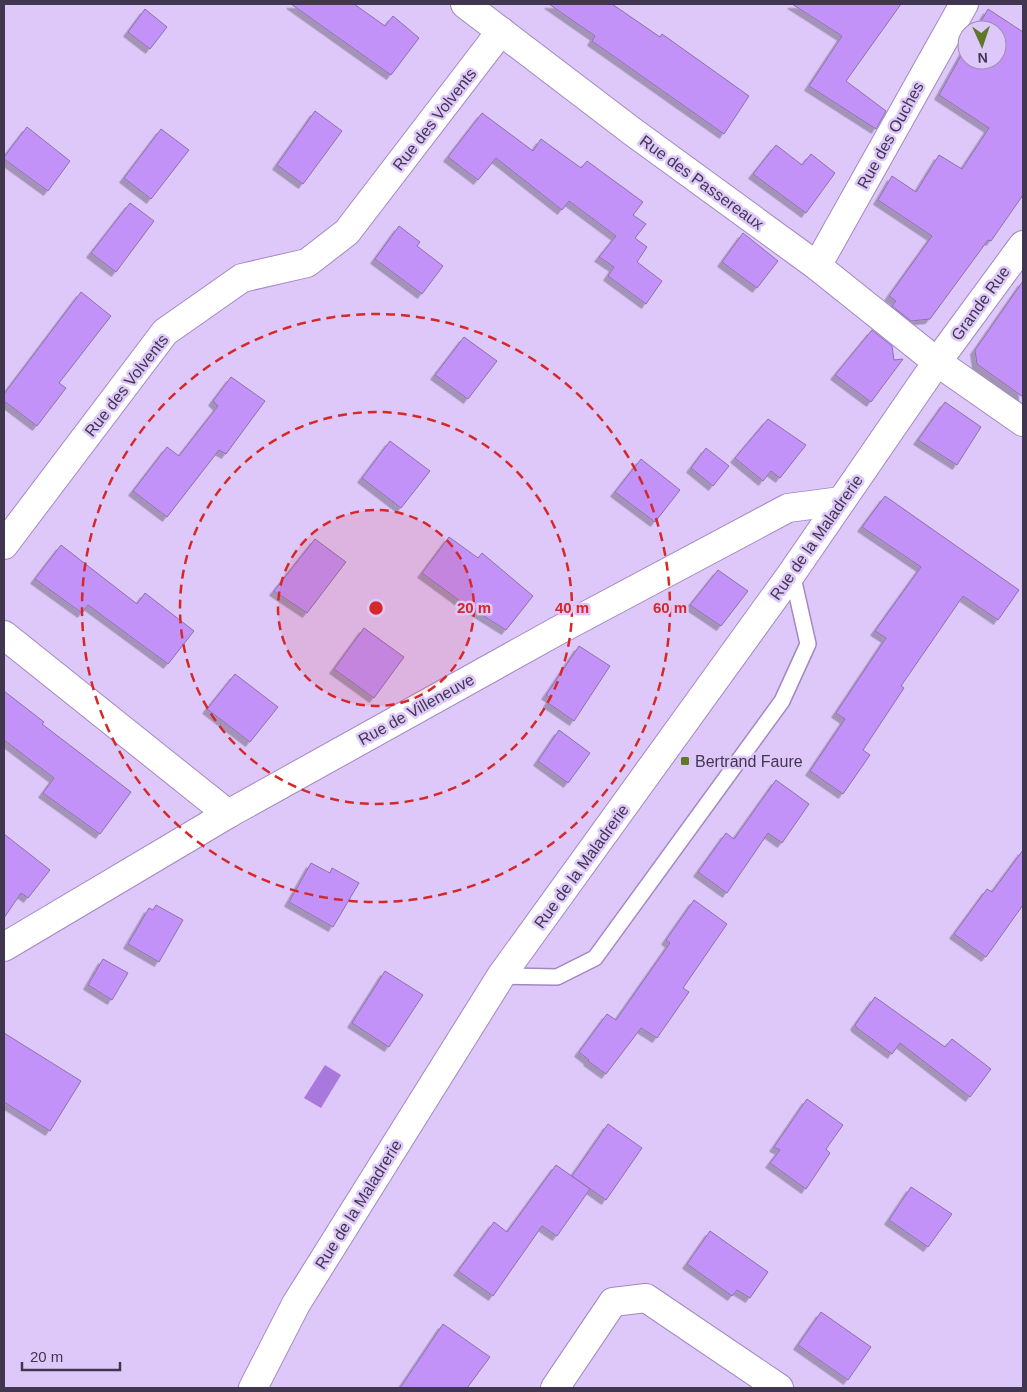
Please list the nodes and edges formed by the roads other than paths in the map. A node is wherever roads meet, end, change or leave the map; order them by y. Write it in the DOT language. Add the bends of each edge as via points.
graph roads {
  1 [pos="465,4"];
  2 [pos="964,4"];
  3 [pos="501,31"];
  4 [pos="1023,245"];
  5 [pos="817,266"];
  6 [pos="937,362"];
  7 [pos="1023,422"];
  8 [pos="841,501"];
  9 [pos="4,544"];
  10 [pos="792,573"];
  11 [pos="4,635"];
  12 [pos="228,814"];
  13 [pos="4,947"];
  14 [pos="501,976"];
  15 [pos="253,1388"];
  16 [pos="555,1388"];
  17 [pos="779,1388"];
  1 -- 3 [label="street, Rue des Passereaux"];
  2 -- 5 [label="street, Rue des Ouches"];
  3 -- 5 [label="street, Rue des Passereaux"];
  3 -- 9 [label="street, Rue des Volvents" via="347,232 307,264 242,278 165,332"];
  4 -- 6 [label="street, Grande Rue"];
  5 -- 6 [label="street, Rue des Passereaux"];
  6 -- 7 [label="street, Rue des Passereaux"];
  6 -- 8 [label="street, Rue de la Maladrerie"];
  8 -- 10 [label="street, Rue de la Maladrerie"];
  8 -- 12 [label="street, Rue de Villeneuve" via="788,508 559,630"];
  10 -- 14 [label="street, Rue de la Maladrerie"];
  10 -- 14 [label="lane" via="808,644 782,701 595,958 557,977"];
  11 -- 12 [label="street"];
  12 -- 13 [label="street, Rue de Villeneuve"];
  14 -- 15 [label="street, Rue de la Maladrerie" via="296,1304"];
  16 -- 17 [label="street" via="613,1302 646,1298"];
}
